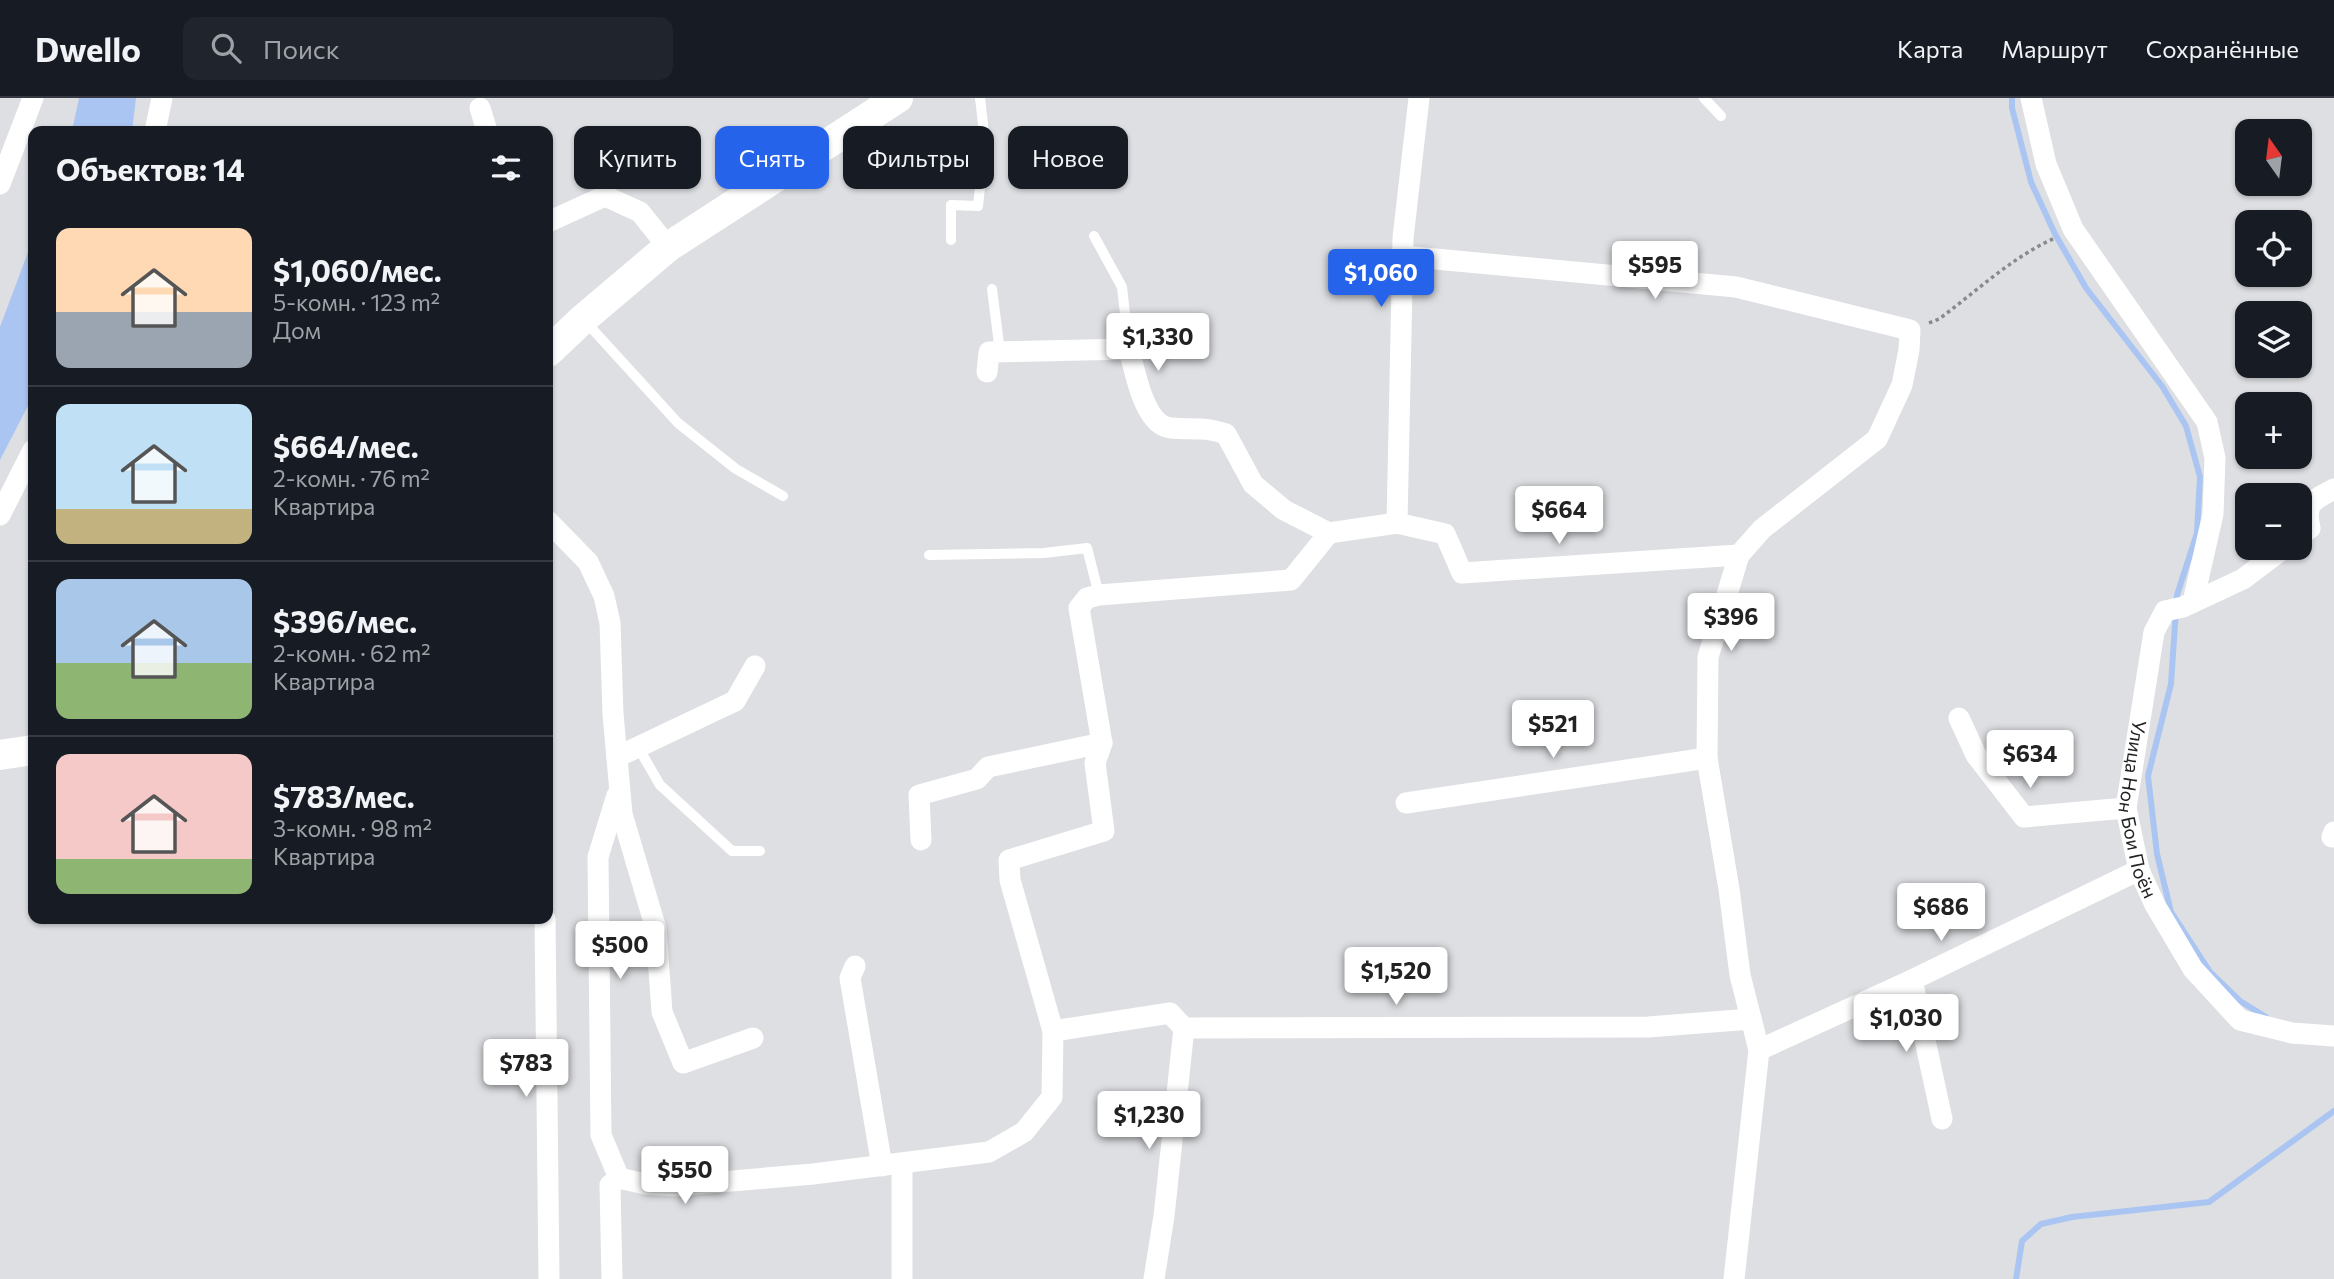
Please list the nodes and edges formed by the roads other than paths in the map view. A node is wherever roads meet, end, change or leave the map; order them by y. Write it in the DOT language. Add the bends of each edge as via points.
graph roads {
  1 [pos="33,98"];
  2 [pos="162,98"];
  3 [pos="898,98"];
  4 [pos="980,98"];
  5 [pos="1419,98"];
  6 [pos="1704,98"];
  7 [pos="2031,98"];
  8 [pos="480,107"];
  9 [pos="1721,117"];
  10 [pos="156,126"];
  11 [pos="486,126"];
  12 [pos="0,184"];
  13 [pos="553,220"];
  14 [pos="1094,236"];
  15 [pos="951,240"];
  16 [pos="668,247"];
  17 [pos="1403,256"];
  18 [pos="992,289"];
  19 [pos="583,319"];
  20 [pos="553,347"];
  21 [pos="1129,349"];
  22 [pos="1000,352"];
  23 [pos="988,372"];
  24 [pos="28,460"];
  25 [pos="2334,489"];
  26 [pos="783,496"];
  27 [pos="2312,502"];
  28 [pos="0,515"];
  29 [pos="1397,523"];
  30 [pos="553,526"];
  31 [pos="1329,533"];
  32 [pos="929,555"];
  33 [pos="1739,555"];
  34 [pos="2269,560"];
  35 [pos="1099,595"];
  36 [pos="2180,607"];
  37 [pos="755,666"];
  38 [pos="1959,718"];
  39 [pos="1102,743"];
  40 [pos="638,747"];
  41 [pos="28,751"];
  42 [pos="0,755"];
  43 [pos="617,757"];
  44 [pos="1707,758"];
  45 [pos="620,785"];
  46 [pos="1406,803"];
  47 [pos="2126,808"];
  48 [pos="921,840"];
  49 [pos="760,851"];
  50 [pos="2139,870"];
  51 [pos="545,924"];
  52 [pos="855,966"];
  53 [pos="1912,980"];
  54 [pos="1751,1019"];
  55 [pos="1184,1028"];
  56 [pos="1053,1031"];
  57 [pos="2334,1036"];
  58 [pos="753,1038"];
  59 [pos="1759,1050"];
  60 [pos="1942,1119"];
  61 [pos="892,1164"];
  62 [pos="619,1178"];
  63 [pos="549,1279"];
  64 [pos="612,1279"];
  65 [pos="902,1279"];
  66 [pos="1154,1279"];
  67 [pos="1734,1279"];
  1 -- 12 [label="street"];
  2 -- 10 [label="street"];
  3 -- 16 [label="street"];
  4 -- 15 [label="lane" via="985,141 978,206 951,205"];
  5 -- 17 [label="street"];
  6 -- 9 [label="lane"];
  7 -- 36 [label="street, Улица Нон Бои Поён" via="2046,164 2073,229 2207,422 2215,458 2213,514"];
  8 -- 11 [label="street"];
  13 -- 16 [label="street" via="605,196 640,212"];
  14 -- 21 [label="lane" via="1122,287"];
  16 -- 19 [label="street"];
  17 -- 29 [label="street"];
  17 -- 33 [label="street" via="1736,287 1910,330 1902,385 1877,439 1762,529"];
  18 -- 22 [label="lane"];
  19 -- 20 [label="street"];
  19 -- 26 [label="lane" via="678,423 736,468"];
  21 -- 22 [label="street"];
  21 -- 31 [label="street" via="1144,403 1154,418 1168,428 1208,427 1226,434 1253,484 1284,510"];
  22 -- 23 [label="street" via="989,352"];
  24 -- 28 [label="street"];
  25 -- 27 [label="street"];
  29 -- 31 [label="street"];
  29 -- 33 [label="street" via="1445,534 1462,573"];
  30 -- 43 [label="street" via="588,562 604,596 610,623"];
  31 -- 35 [label="street" via="1290,580"];
  32 -- 35 [label="lane" via="1087,548"];
  33 -- 44 [label="street" via="1708,657"];
  34 -- 36 [label="street" via="2244,579"];
  35 -- 39 [label="street" via="1087,598 1079,608"];
  36 -- 47 [label="street, Улица Нон Бои Поён" via="2154,632"];
  37 -- 40 [label="street" via="735,701"];
  38 -- 47 [label="street" via="1976,755 2024,817"];
  39 -- 48 [label="street" via="988,767 977,779 919,795"];
  39 -- 56 [label="street" via="1095,764 1104,831 1009,860 1010,880"];
  40 -- 43 [label="street"];
  40 -- 49 [label="lane" via="660,785 732,851"];
  41 -- 42 [label="street"];
  43 -- 45 [label="street"];
  44 -- 46 [label="street"];
  44 -- 54 [label="street" via="1740,975"];
  45 -- 58 [label="street" via="622,814 656,929 662,1012 683,1063"];
  45 -- 62 [label="street" via="598,857 601,1135"];
  47 -- 50 [label="street, Улица Нон Бои Поён"];
  50 -- 53 [label="street"];
  50 -- 57 [label="street, Улица Нон Бои Поён" via="2193,969 2240,1020 2292,1033"];
  51 -- 63 [label="street"];
  52 -- 61 [label="street" via="850,978"];
  53 -- 59 [label="street"];
  53 -- 60 [label="street"];
  54 -- 55 [label="street" via="1648,1027"];
  54 -- 59 [label="street"];
  55 -- 56 [label="street" via="1170,1013"];
  55 -- 66 [label="street"];
  56 -- 61 [label="street" via="1052,1097 1024,1132 989,1152"];
  59 -- 67 [label="street"];
  61 -- 62 [label="street" via="674,1186"];
  61 -- 65 [label="street"];
  62 -- 64 [label="street" via="610,1185"];
}
